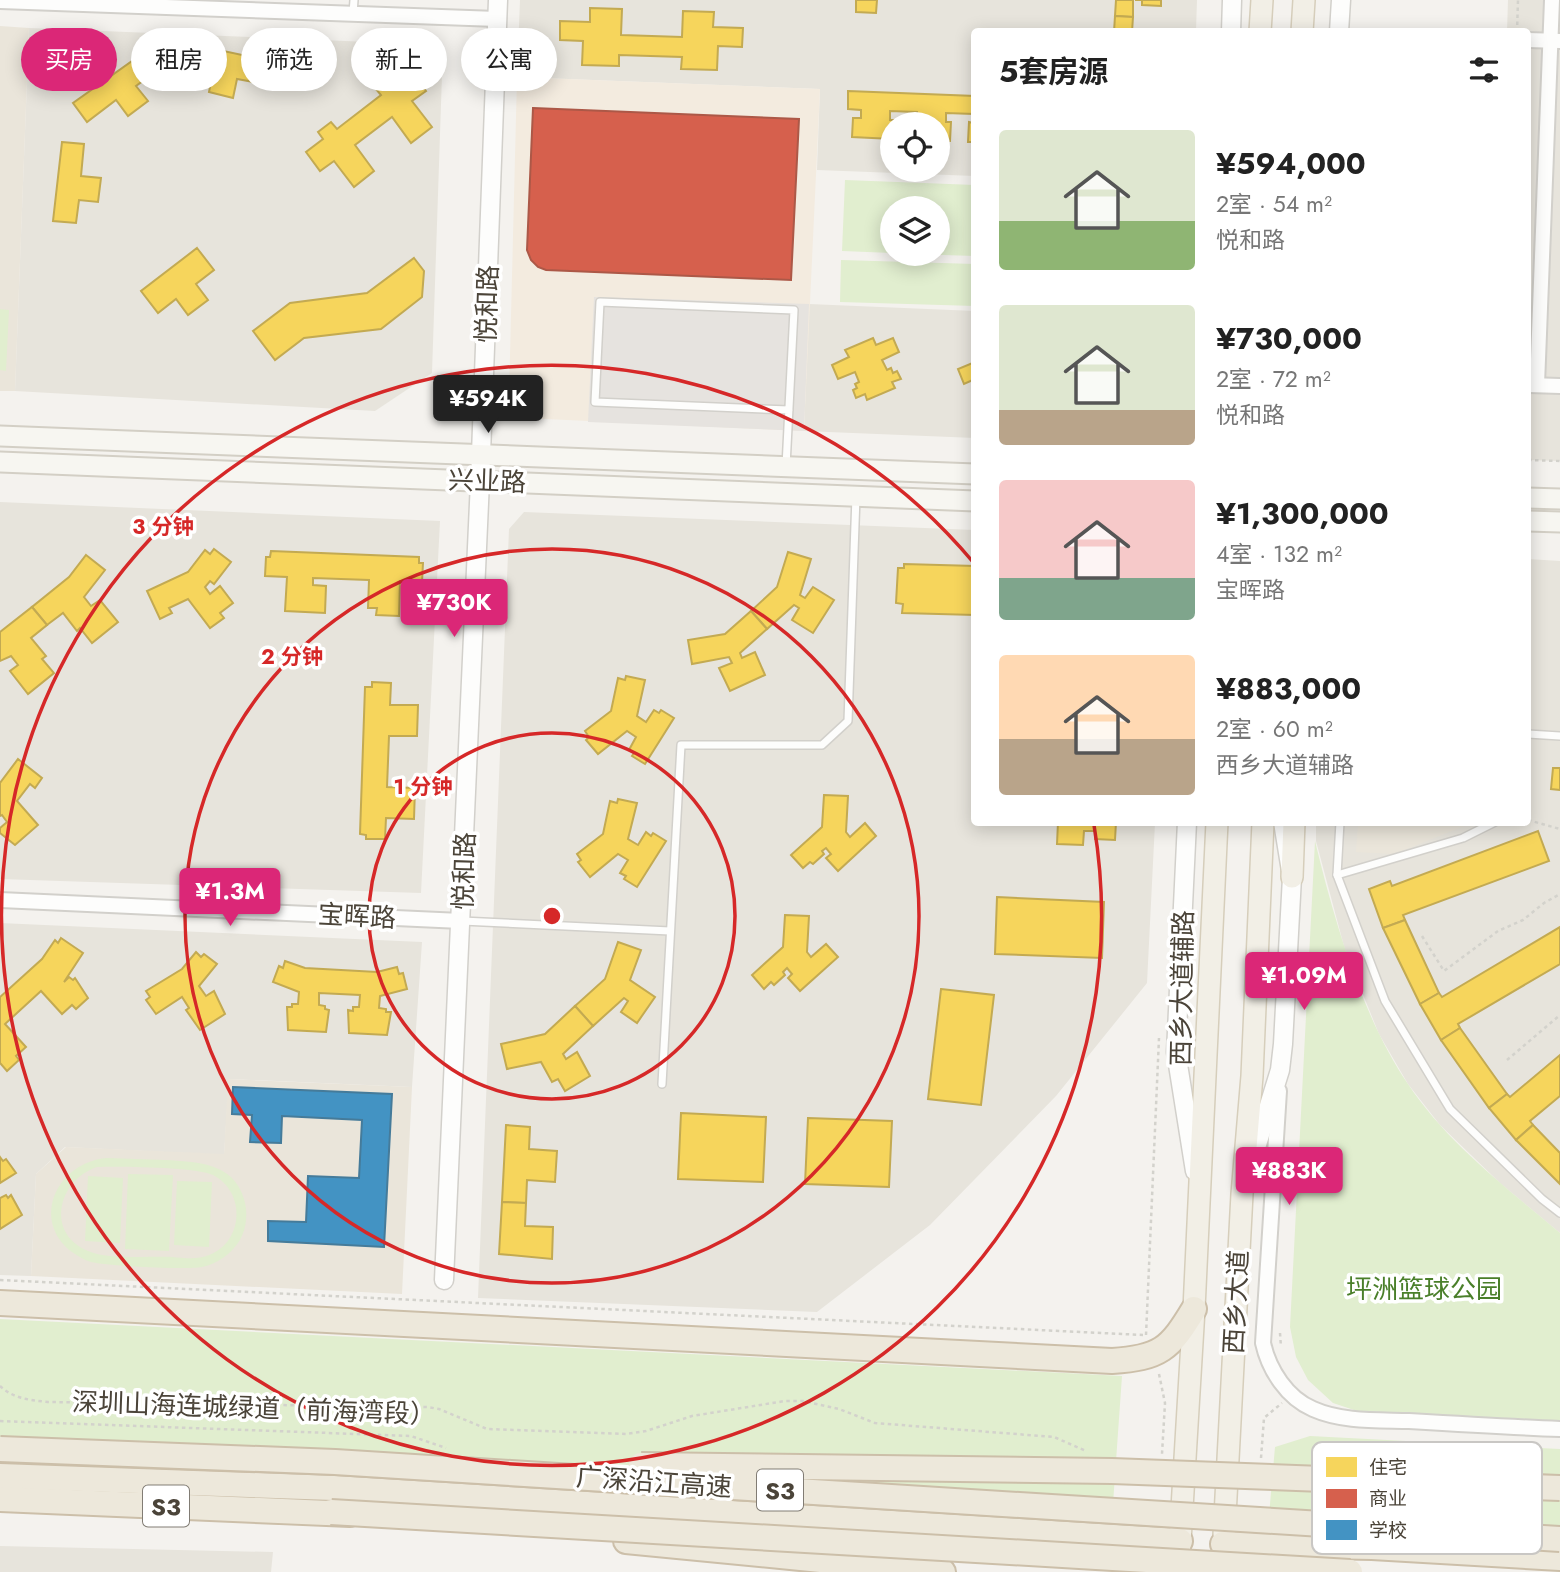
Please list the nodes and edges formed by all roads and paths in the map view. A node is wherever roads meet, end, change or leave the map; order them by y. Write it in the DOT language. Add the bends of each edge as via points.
graph roads {
  1 [pos="498,0"];
  2 [pos="1232,0"];
  3 [pos="1262,0"];
  4 [pos="1304,0"];
  5 [pos="1341,0"];
  6 [pos="1518,0"];
  7 [pos="1552,0"];
  8 [pos="0,1"];
  9 [pos="15,1"];
  10 [pos="354,7"];
  11 [pos="497,19"];
  12 [pos="1231,28"];
  13 [pos="1260,28"];
  14 [pos="1302,28"];
  15 [pos="1339,28"];
  16 [pos="1517,28"];
  17 [pos="1531,40"];
  18 [pos="1555,41"];
  19 [pos="1533,385"];
  20 [pos="1560,386"];
  21 [pos="789,410"];
  22 [pos="0,436"];
  23 [pos="482,455"];
  24 [pos="1531,460"];
  25 [pos="1560,461"];
  26 [pos="0,462"];
  27 [pos="786,466"];
  28 [pos="971,474"];
  29 [pos="480,481"];
  30 [pos="856,496"];
  31 [pos="1531,498"];
  32 [pos="1560,499"];
  33 [pos="971,502"];
  34 [pos="1531,521"];
  35 [pos="1560,522"];
  36 [pos="1531,734"];
  37 [pos="1560,736"];
  38 [pos="1531,821"];
  39 [pos="1187,826"];
  40 [pos="1217,826"];
  41 [pos="1263,826"];
  42 [pos="1284,826"];
  43 [pos="1294,826"];
  44 [pos="1340,826"];
  45 [pos="1487,826"];
  46 [pos="1560,829"];
  47 [pos="1337,875"];
  48 [pos="1292,877"];
  49 [pos="1560,894"];
  50 [pos="0,900"];
  51 [pos="461,921"];
  52 [pos="670,930"];
  53 [pos="1422,936"];
  54 [pos="1560,1015"];
  55 [pos="1159,1028"];
  56 [pos="1507,1060"];
  57 [pos="1280,1070"];
  58 [pos="662,1084"];
  59 [pos="1242,1194"];
  60 [pos="1199,1195"];
  61 [pos="1560,1213"];
  62 [pos="0,1280"];
  63 [pos="444,1280"];
  64 [pos="0,1303"];
  65 [pos="1194,1309"];
  66 [pos="1146,1335"];
  67 [pos="1146,1346"];
  68 [pos="1157,1367"];
  69 [pos="0,1386"];
  70 [pos="1272,1412"];
  71 [pos="1560,1429"];
  72 [pos="0,1449"];
  73 [pos="1090,1453"];
  74 [pos="335,1462"];
  75 [pos="1161,1465"];
  76 [pos="1261,1470"];
  77 [pos="0,1476"];
  78 [pos="1312,1479"];
  79 [pos="1542,1487"];
  80 [pos="1560,1488"];
  81 [pos="0,1499"];
  82 [pos="331,1512"];
  83 [pos="1312,1523"];
  84 [pos="1542,1538"];
  85 [pos="1560,1539"];
  86 [pos="1180,1541"];
  87 [pos="1223,1544"];
  88 [pos="1312,1546"];
  89 [pos="1492,1554"];
  90 [pos="1560,1558"];
  91 [pos="943,1572"];
  92 [pos="1178,1572"];
  93 [pos="1222,1572"];
  94 [pos="1350,1572"];
  1 -- 11 [label="street, 悦和路"];
  2 -- 12 [label="street"];
  3 -- 13 [label="main road"];
  4 -- 14 [label="main road"];
  5 -- 15 [label="street"];
  6 -- 16 [label="path"];
  7 -- 18 [label="street"];
  8 -- 9 [label="street"];
  9 -- 10 [label="street"];
  10 -- 11 [label="street"];
  11 -- 23 [label="street, 悦和路"];
  17 -- 18 [label="street"];
  18 -- 19 [label="street"];
  19 -- 20 [label="street"];
  21 -- 21 [label="lane" via="794,310 600,302 595,402"];
  21 -- 27 [label="lane"];
  22 -- 23 [label="main road, 兴业路"];
  23 -- 27 [label="main road, 兴业路"];
  23 -- 29 [label="street, 悦和路"];
  24 -- 25 [label="path"];
  26 -- 29 [label="main road, 兴业路"];
  27 -- 28 [label="main road, 兴业路"];
  29 -- 30 [label="main road, 兴业路"];
  29 -- 51 [label="street, 悦和路"];
  30 -- 33 [label="main road, 兴业路"];
  30 -- 52 [label="lane" via="848,721 822,745 681,745"];
  31 -- 32 [label="main road"];
  34 -- 35 [label="main road"];
  36 -- 37 [label="lane"];
  38 -- 46 [label="path"];
  39 -- 60 [label="street, 西乡大道辅路" via="1176,1052"];
  40 -- 60 [label="main road, 西乡大道"];
  41 -- 59 [label="main road, 西乡大道"];
  42 -- 48 [label="street"];
  43 -- 48 [label="main road"];
  44 -- 47 [label="lane"];
  45 -- 47 [label="lane" via="1463,838"];
  47 -- 61 [label="lane" via="1385,1001 1450,1109"];
  48 -- 57 [label="street"];
  49 -- 53 [label="path" via="1444,971"];
  50 -- 51 [label="street, 宝晖路"];
  51 -- 52 [label="lane"];
  51 -- 63 [label="street, 悦和路"];
  52 -- 58 [label="lane"];
  54 -- 56 [label="path"];
  55 -- 66 [label="path"];
  57 -- 59 [label="street"];
  57 -- 71 [label="street" via="1263,1343 1267,1359 1286,1388 1300,1402 1346,1418"];
  59 -- 87 [label="main road, 西乡大道"];
  60 -- 65 [label="main road, 西乡大道"];
  62 -- 66 [label="path"];
  64 -- 65 [label="highway" via="1112,1362 1160,1352"];
  65 -- 86 [label="main road, 西乡大道"];
  66 -- 67 [label="path"];
  68 -- 75 [label="path" via="1165,1403"];
  69 -- 73 [label="path, 深圳山海连城绿道（前海湾段）" via="24,1400 48,1402 427,1407 487,1429 626,1434 692,1416 803,1401 875,1423 1054,1437"];
  70 -- 76 [label="path" via="1264,1418"];
  72 -- 74 [label="highway, 广深沿江高速 / S3, bridge"];
  74 -- 78 [label="highway, bridge" via="1112,1471"];
  74 -- 83 [label="highway, 广深沿江高速 / S3, bridge"];
  77 -- 86 [label="highway" via="334,1488"];
  79 -- 80 [label="highway, bridge"];
  81 -- 82 [label="highway, 广深沿江高速 / S3"];
  82 -- 91 [label="highway, bridge"];
  82 -- 94 [label="highway, 广深沿江高速 / S3, bridge"];
  84 -- 85 [label="highway, 广深沿江高速 / S3, bridge"];
  86 -- 92 [label="main road, 西乡大道"];
  87 -- 88 [label="highway"];
  87 -- 93 [label="main road, 西乡大道"];
  89 -- 90 [label="highway"];
}
